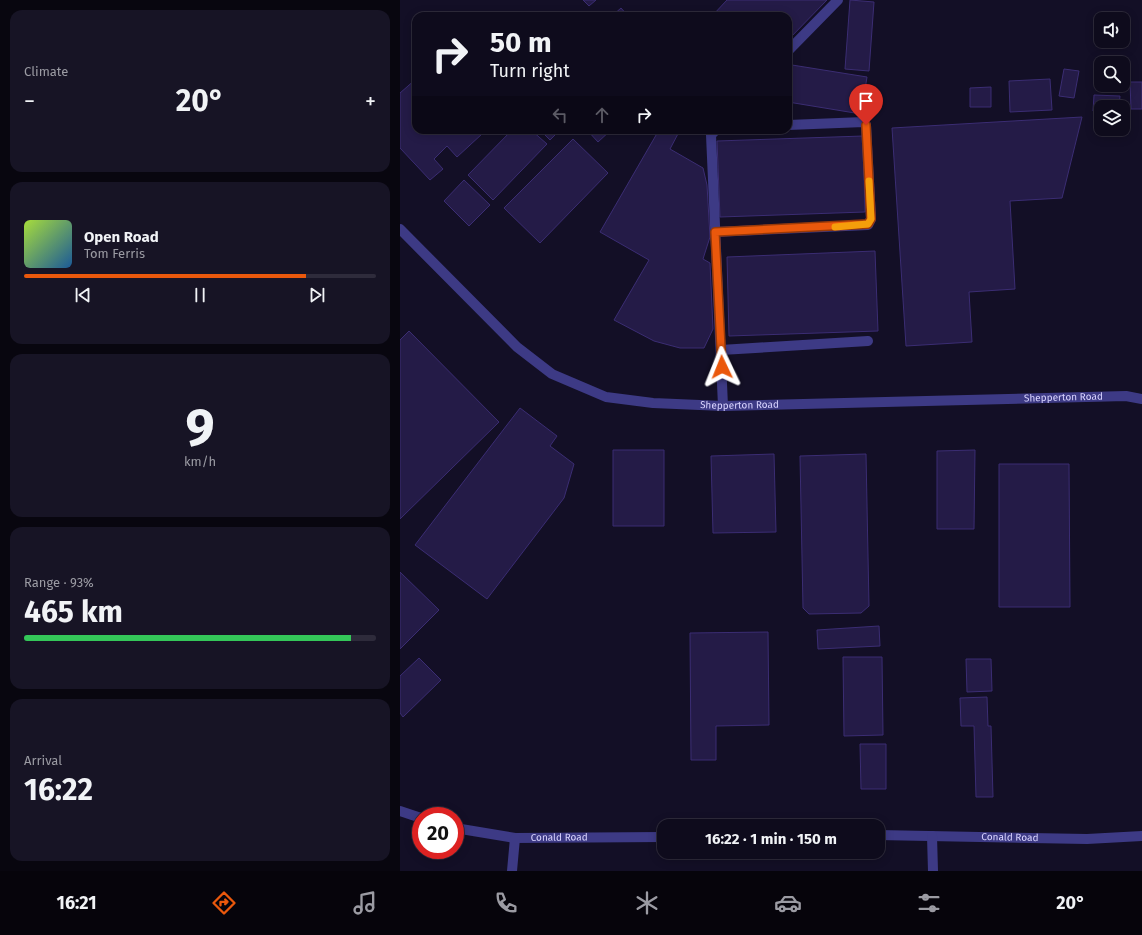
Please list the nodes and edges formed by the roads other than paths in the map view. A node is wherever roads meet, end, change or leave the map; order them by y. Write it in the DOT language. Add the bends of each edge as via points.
graph roads {
  1 [pos="838,0"];
  2 [pos="792,47"];
  3 [pos="792,125"];
  4 [pos="711,134"];
  5 [pos="400,229"];
  6 [pos="715,232"];
  7 [pos="868,341"];
  8 [pos="721,350"];
  9 [pos="1142,399"];
  10 [pos="723,406"];
  11 [pos="400,811"];
  12 [pos="412,815"];
  13 [pos="464,830"];
  14 [pos="885,835"];
  15 [pos="932,836"];
  16 [pos="1142,836"];
  17 [pos="657,837"];
  18 [pos="515,838"];
  19 [pos="512,871"];
  20 [pos="933,871"];
  1 -- 2 [label="street"];
  3 -- 6 [label="street" via="864,122 871,219 868,224"];
  4 -- 6 [label="street"];
  5 -- 10 [label="street, Shepperton Road" via="517,348 552,374 606,397"];
  6 -- 8 [label="street"];
  7 -- 8 [label="street"];
  8 -- 10 [label="street"];
  9 -- 10 [label="street, Shepperton Road" via="1126,396"];
  11 -- 12 [label="street"];
  13 -- 18 [label="street, Conald Road"];
  14 -- 15 [label="street, Conald Road"];
  15 -- 16 [label="street, Conald Road" via="1087,839"];
  15 -- 20 [label="street"];
  17 -- 18 [label="street, Conald Road"];
  18 -- 19 [label="street"];
}
